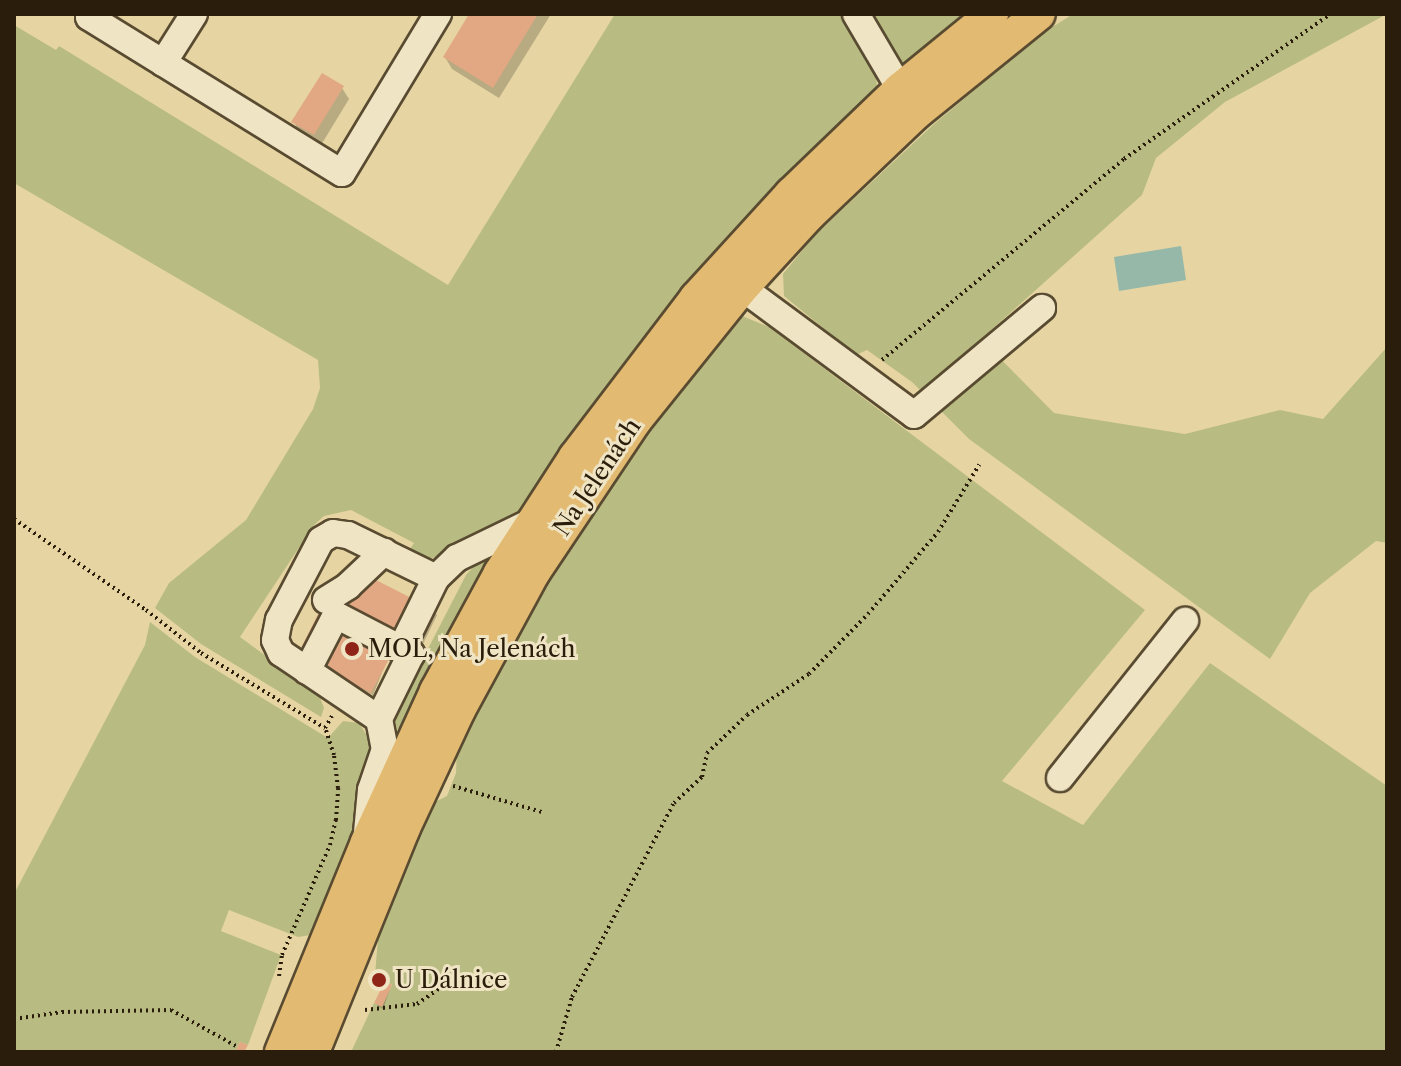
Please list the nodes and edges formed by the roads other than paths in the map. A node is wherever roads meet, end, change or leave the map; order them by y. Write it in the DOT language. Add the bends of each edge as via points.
graph roads {
  1 [pos="90,14"];
  2 [pos="194,14"];
  3 [pos="438,14"];
  4 [pos="856,14"];
  5 [pos="992,14"];
  6 [pos="1039,14"];
  7 [pos="163,63"];
  8 [pos="907,102"];
  9 [pos="731,279"];
  10 [pos="1042,308"];
  11 [pos="531,522"];
  12 [pos="384,552"];
  13 [pos="436,578"];
  14 [pos="326,600"];
  15 [pos="1185,621"];
  16 [pos="401,649"];
  17 [pos="307,671"];
  18 [pos="379,719"];
  19 [pos="1060,778"];
  20 [pos="367,842"];
  21 [pos="281,1052"];
  22 [pos="313,1052"];
  1 -- 7 [label="lane"];
  2 -- 7 [label="lane"];
  3 -- 7 [label="lane" via="342,173"];
  4 -- 8 [label="lane"];
  5 -- 8 [label="main road, Na Jelenách"];
  6 -- 8 [label="main road, Na Jelenách"];
  8 -- 9 [label="main road, Na Jelenách" via="808,216"];
  9 -- 10 [label="lane" via="914,415"];
  9 -- 11 [label="main road, Na Jelenách" via="622,392"];
  9 -- 22 [label="main road, Na Jelenách" via="568,517 505,621 428,777"];
  11 -- 13 [label="lane" via="457,558"];
  11 -- 20 [label="main road, Na Jelenách" via="436,691"];
  12 -- 13 [label="lane"];
  12 -- 14 [label="lane"];
  12 -- 17 [label="lane" via="340,533 321,540 275,635 281,653"];
  13 -- 16 [label="lane"];
  15 -- 19 [label="lane"];
  16 -- 17 [label="lane" via="336,615"];
  16 -- 18 [label="lane" via="411,654"];
  17 -- 18 [label="lane"];
  18 -- 20 [label="lane" via="385,749 371,790"];
  20 -- 21 [label="main road, Na Jelenách"];
}
